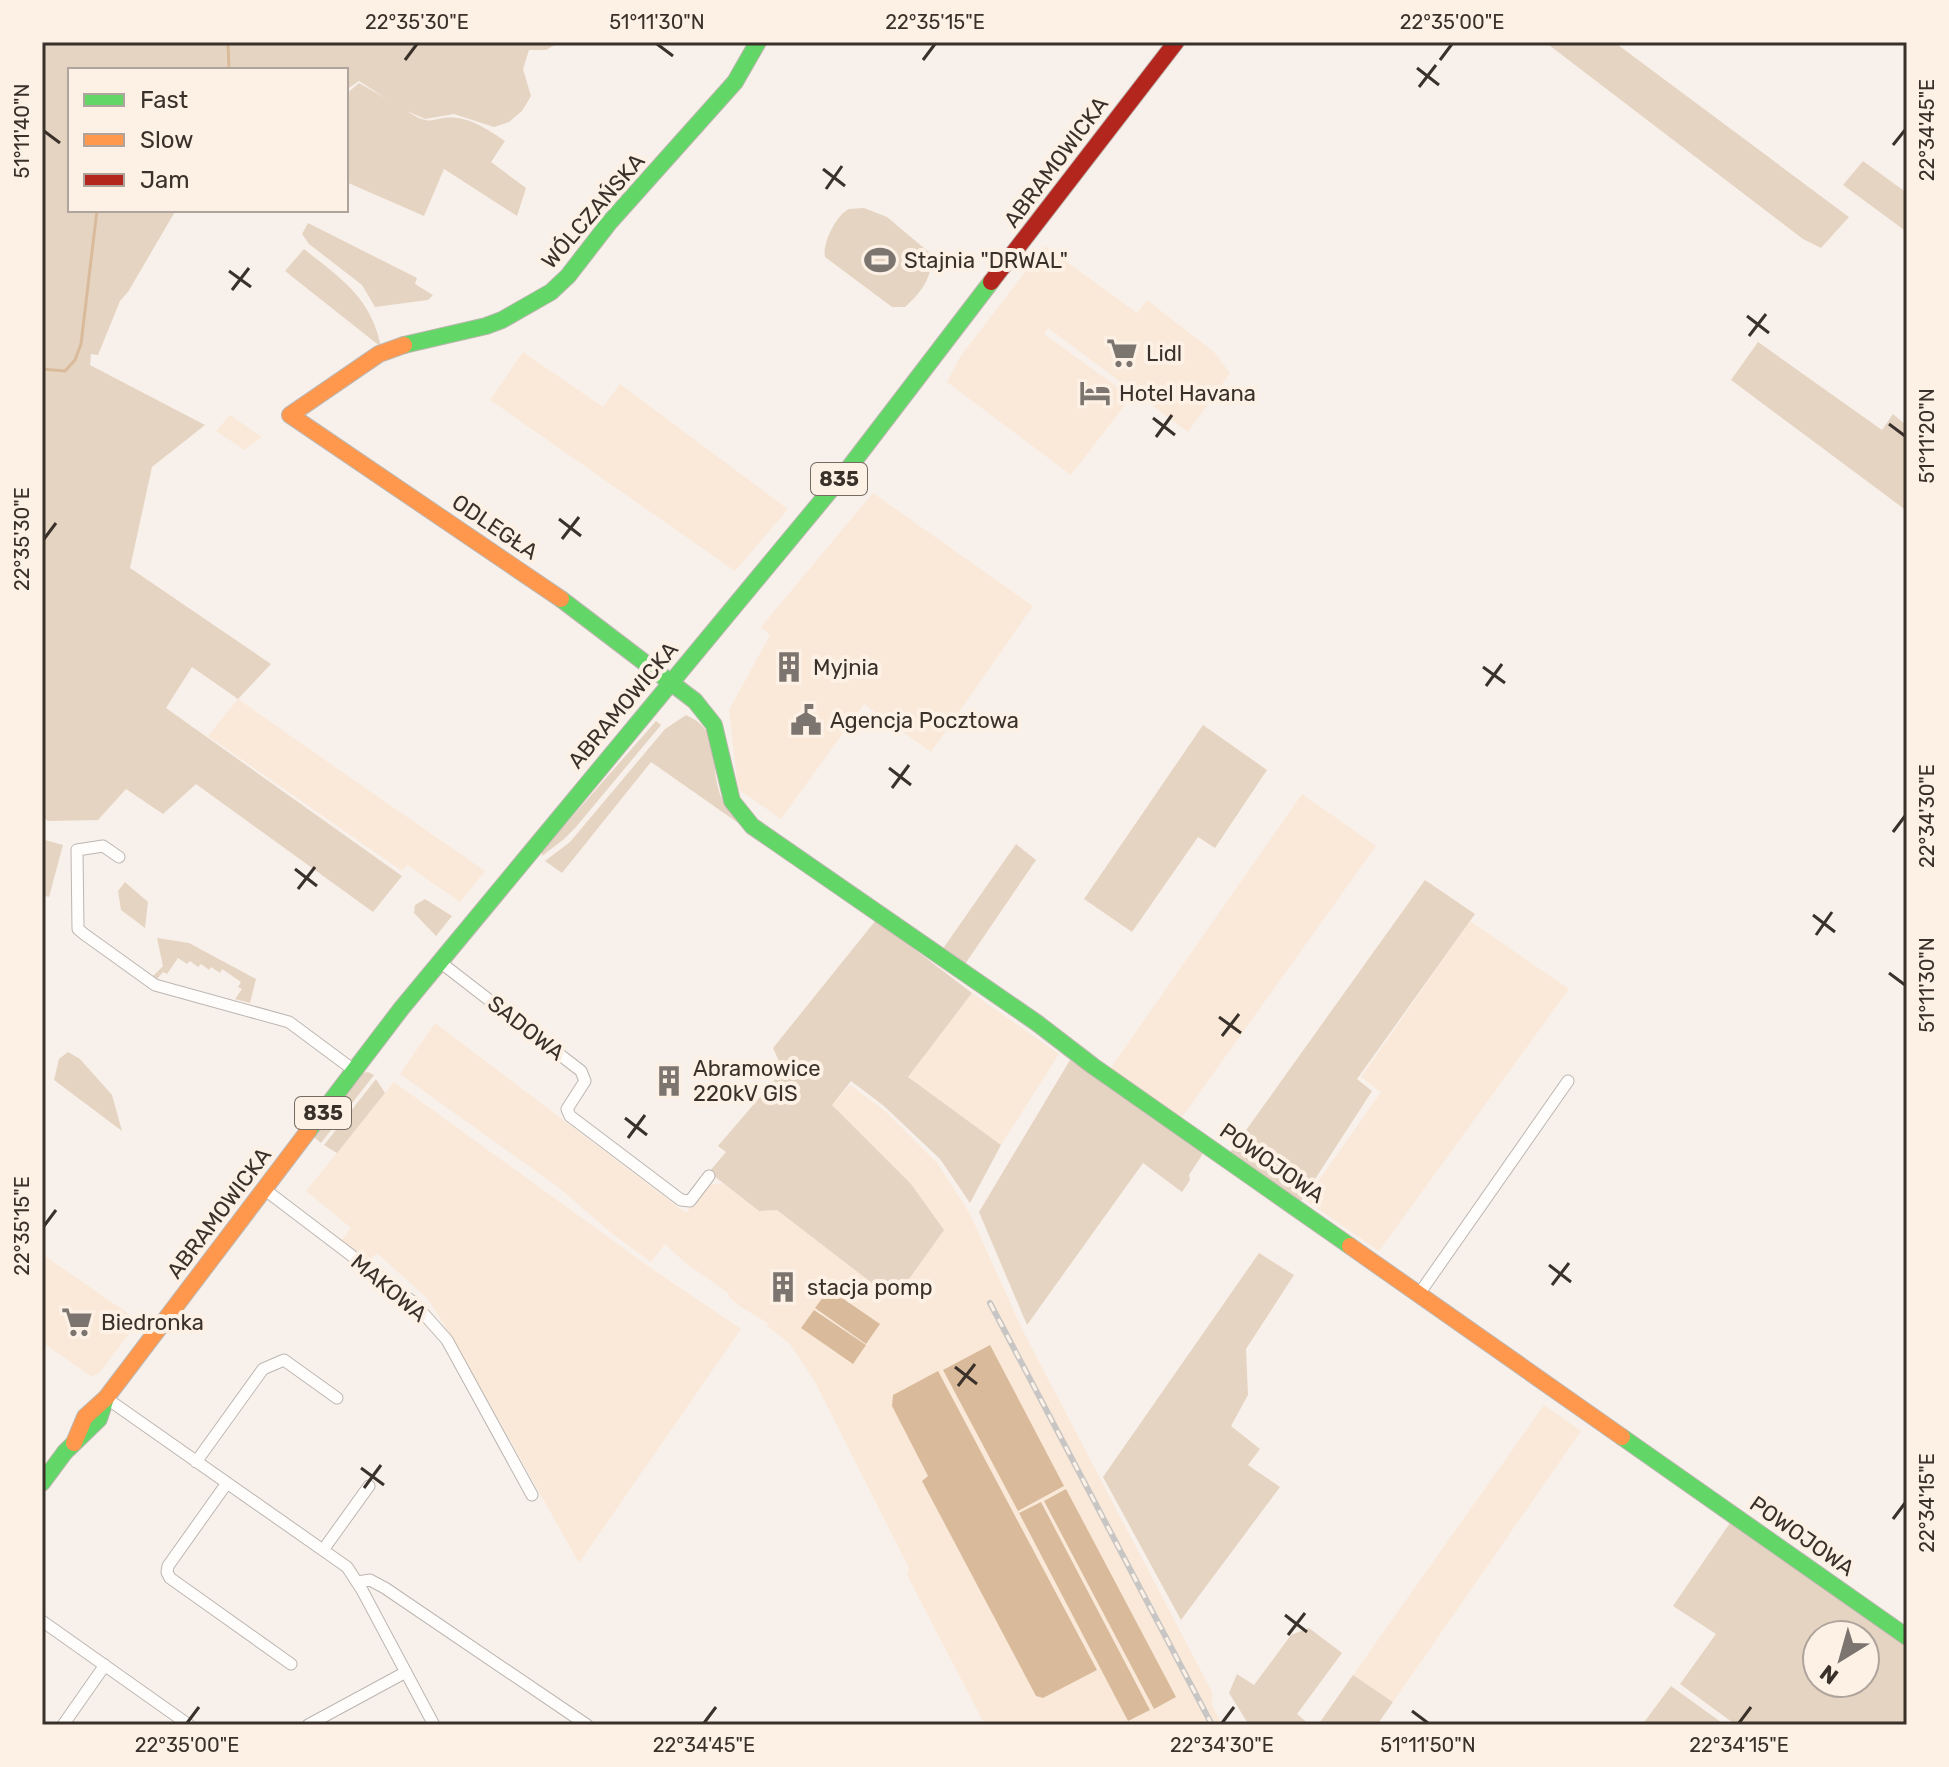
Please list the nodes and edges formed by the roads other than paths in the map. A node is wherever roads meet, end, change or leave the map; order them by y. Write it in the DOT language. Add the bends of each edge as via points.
graph roads {
  1 [pos="758,42"];
  2 [pos="1176,42"];
  3 [pos="290,415"];
  4 [pos="671,681"];
  5 [pos="119,857"];
  6 [pos="440,962"];
  7 [pos="355,1071"];
  8 [pos="1568,1081"];
  9 [pos="709,1176"];
  10 [pos="264,1189"];
  11 [pos="1419,1294"];
  12 [pos="106,1398"];
  13 [pos="337,1398"];
  14 [pos="196,1462"];
  15 [pos="42,1483"];
  16 [pos="227,1483"];
  17 [pos="369,1486"];
  18 [pos="532,1495"];
  19 [pos="323,1550"];
  20 [pos="358,1582"];
  21 [pos="42,1621"];
  22 [pos="1907,1637"];
  23 [pos="291,1664"];
  24 [pos="105,1665"];
  25 [pos="406,1672"];
  26 [pos="63,1725"];
  27 [pos="189,1725"];
  28 [pos="308,1725"];
  29 [pos="434,1725"];
  30 [pos="587,1725"];
  1 -- 3 [label="street, WÓLCZAŃSKA" via="735,82 551,292 486,326 379,354"];
  2 -- 4 [label="street, ABRAMOWICKA / 835" via="881,428"];
  3 -- 4 [label="street, ODLEGŁA" via="564,601"];
  4 -- 6 [label="street, ABRAMOWICKA / 835"];
  4 -- 11 [label="street, POWOJOWA" via="714,725 729,796 748,823"];
  5 -- 7 [label="street" via="103,846 77,850 78,929 155,985 289,1022"];
  6 -- 7 [label="street, ABRAMOWICKA / 835"];
  6 -- 9 [label="street, SADOWA" via="581,1071 585,1081 567,1109 570,1116 681,1200 690,1201"];
  7 -- 10 [label="street, ABRAMOWICKA / 835"];
  8 -- 11 [label="street"];
  10 -- 12 [label="street, ABRAMOWICKA / 835"];
  10 -- 18 [label="street, MAKOWA" via="414,1303 447,1340"];
  11 -- 22 [label="street, POWOJOWA"];
  12 -- 14 [label="street"];
  12 -- 15 [label="street, ABRAMOWICKA / 835" via="105,1411 89,1433 74,1443"];
  13 -- 14 [label="street" via="284,1360 263,1369"];
  14 -- 16 [label="street"];
  16 -- 19 [label="street"];
  16 -- 23 [label="street" via="167,1572"];
  17 -- 19 [label="street"];
  19 -- 20 [label="street"];
  20 -- 25 [label="street"];
  20 -- 30 [label="street" via="370,1580 385,1588"];
  21 -- 24 [label="street"];
  24 -- 26 [label="street"];
  24 -- 27 [label="street"];
  25 -- 28 [label="street"];
  25 -- 29 [label="street"];
}
